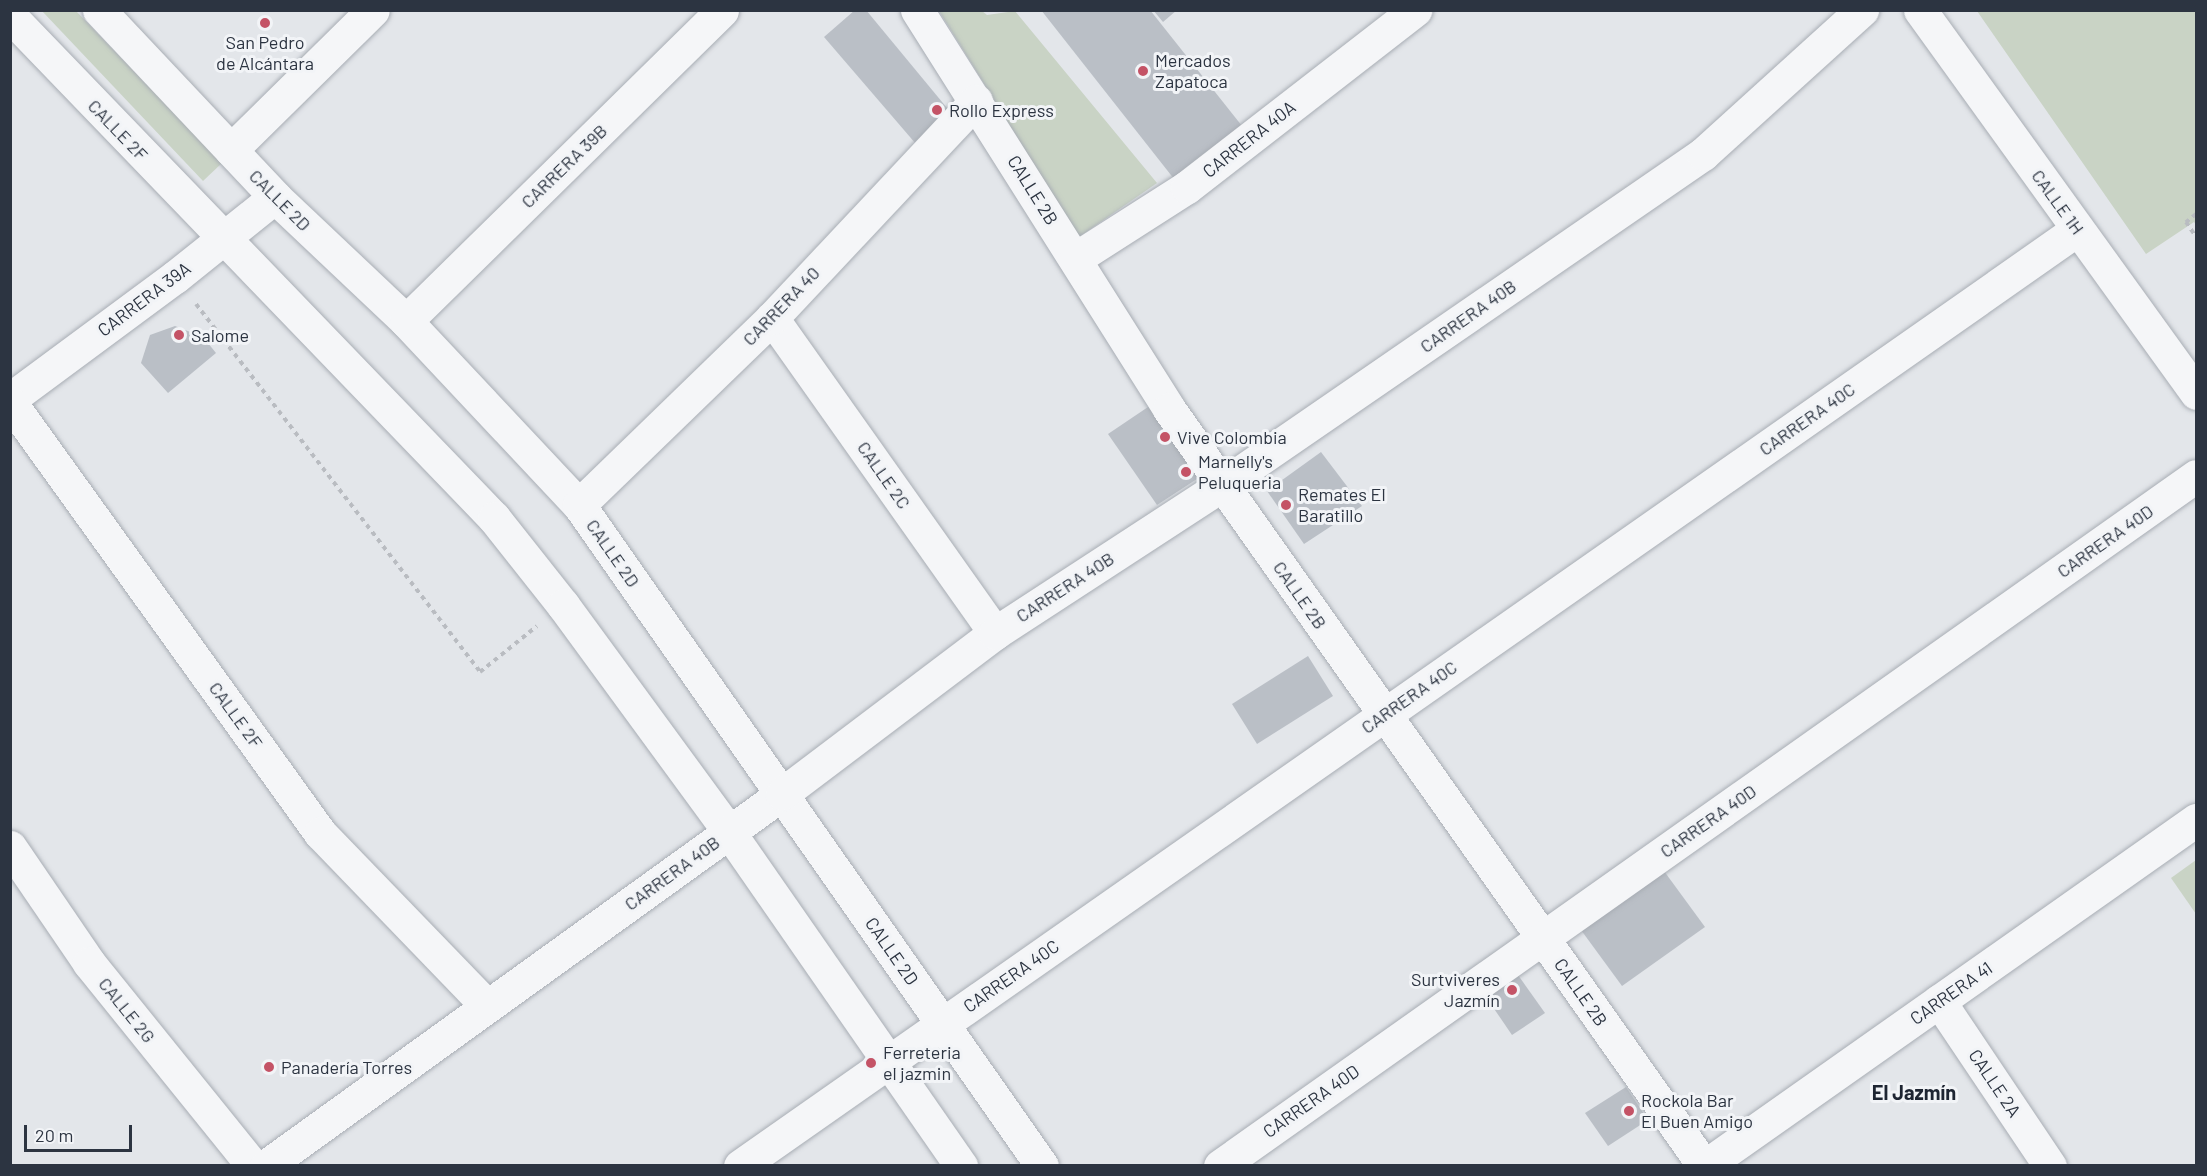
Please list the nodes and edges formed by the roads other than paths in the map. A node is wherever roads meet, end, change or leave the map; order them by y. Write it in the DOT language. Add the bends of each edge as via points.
graph roads {
  1 [pos="99,10"];
  2 [pos="722,10"];
  3 [pos="917,10"];
  4 [pos="1415,10"];
  5 [pos="1862,10"];
  6 [pos="1920,10"];
  7 [pos="369,12"];
  8 [pos="14,20"];
  9 [pos="976,101"];
  10 [pos="231,150"];
  11 [pos="275,197"];
  12 [pos="2078,229"];
  13 [pos="223,239"];
  14 [pos="1076,258"];
  15 [pos="772,318"];
  16 [pos="406,321"];
  17 [pos="2196,393"];
  18 [pos="10,400"];
  19 [pos="2196,476"];
  20 [pos="1222,484"];
  21 [pos="579,505"];
  22 [pos="996,633"];
  23 [pos="1385,714"];
  24 [pos="782,794"];
  25 [pos="2196,820"];
  26 [pos="729,832"];
  27 [pos="10,847"];
  28 [pos="1543,938"];
  29 [pos="1939,1001"];
  30 [pos="487,1006"];
  31 [pos="942,1023"];
  32 [pos="888,1062"];
  33 [pos="253,1166"];
  34 [pos="266,1166"];
  35 [pos="740,1166"];
  36 [pos="961,1166"];
  37 [pos="1042,1166"];
  38 [pos="1220,1166"];
  39 [pos="1705,1166"];
  40 [pos="2050,1166"];
  1 -- 10 [label="street, CALLE 2D"];
  2 -- 16 [label="street, CARRERA 39B"];
  3 -- 9 [label="street, CALLE 2B"];
  4 -- 14 [label="street, CARRERA 40A" via="1187,187"];
  5 -- 20 [label="street, CARRERA 40B" via="1703,154"];
  6 -- 12 [label="street, CALLE 1H"];
  7 -- 10 [label="street"];
  8 -- 13 [label="street, CALLE 2F"];
  9 -- 14 [label="street, CALLE 2B"];
  9 -- 15 [label="street, CARRERA 40"];
  10 -- 11 [label="street, CALLE 2D"];
  11 -- 13 [label="street, CARRERA 39A"];
  11 -- 16 [label="street, CALLE 2D"];
  12 -- 17 [label="street, CALLE 1H"];
  12 -- 23 [label="street, CARRERA 40C"];
  13 -- 18 [label="street, CARRERA 39A"];
  13 -- 26 [label="street" via="494,518 563,605"];
  14 -- 20 [label="street, CALLE 2B" via="1169,409"];
  15 -- 21 [label="street, CARRERA 40"];
  15 -- 22 [label="street, CALLE 2C"];
  16 -- 21 [label="street, CALLE 2D"];
  18 -- 30 [label="street, CALLE 2F" via="320,833"];
  19 -- 28 [label="street, CARRERA 40D"];
  20 -- 22 [label="street, CARRERA 40B"];
  20 -- 23 [label="street, CALLE 2B"];
  21 -- 24 [label="street, CALLE 2D"];
  22 -- 24 [label="street, CARRERA 40B"];
  23 -- 28 [label="street, CALLE 2B"];
  23 -- 31 [label="street, CARRERA 40C"];
  24 -- 26 [label="street, CARRERA 40B"];
  24 -- 31 [label="street, CALLE 2D"];
  25 -- 29 [label="street, CARRERA 41"];
  26 -- 30 [label="street, CARRERA 40B"];
  26 -- 32 [label="street"];
  27 -- 33 [label="street, CALLE 2G" via="89,963"];
  28 -- 38 [label="street, CARRERA 40D"];
  28 -- 39 [label="street, CALLE 2B"];
  29 -- 39 [label="street, CARRERA 41"];
  29 -- 40 [label="street, CALLE 2A"];
  30 -- 34 [label="street, CARRERA 40B"];
  31 -- 32 [label="street, CARRERA 40C"];
  31 -- 37 [label="street, CALLE 2D"];
  32 -- 35 [label="street, CARRERA 40C"];
  32 -- 36 [label="street"];
}
